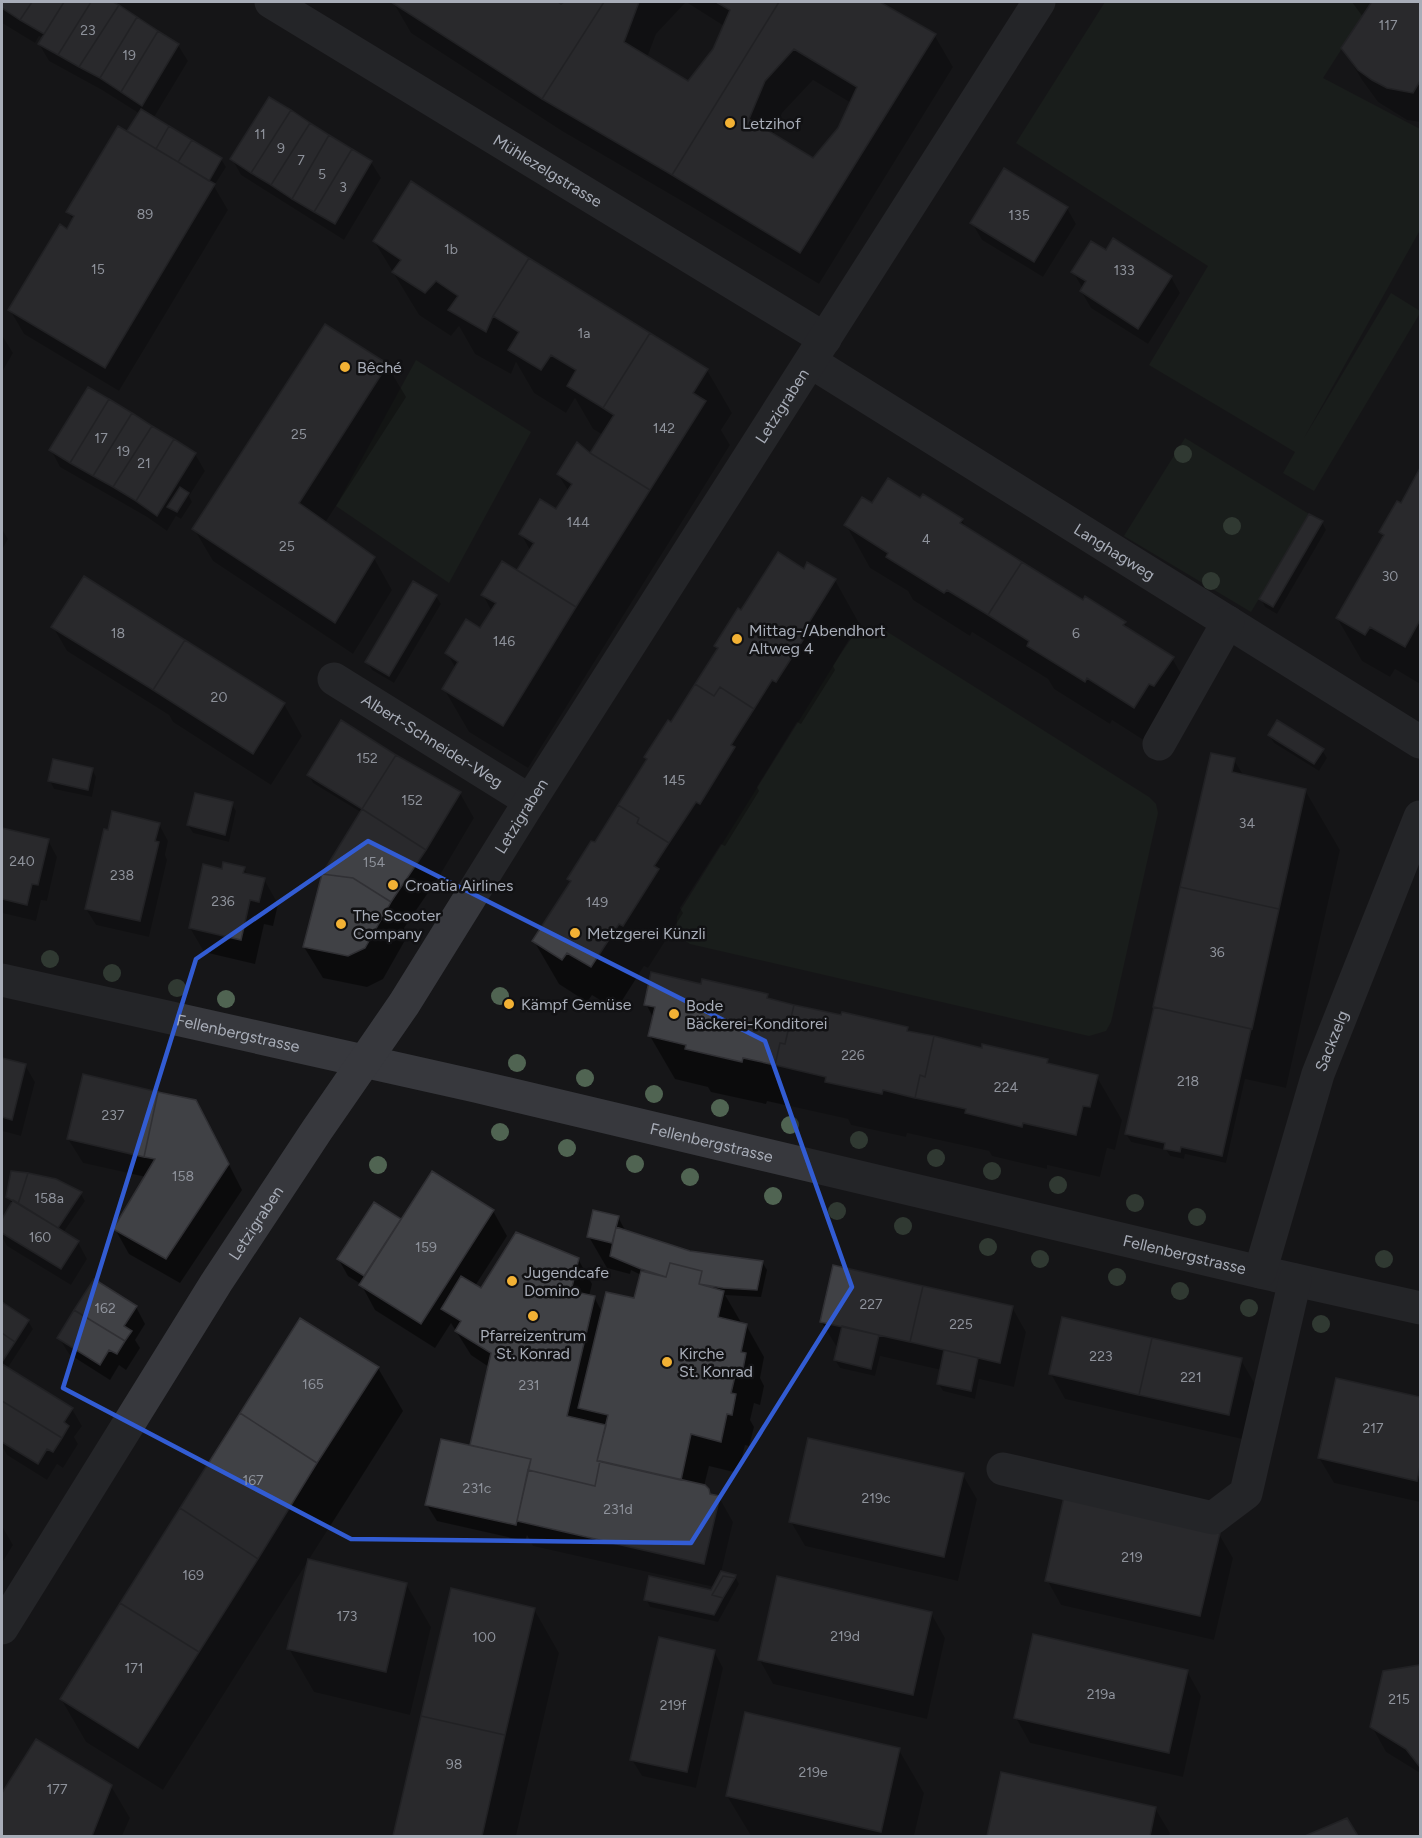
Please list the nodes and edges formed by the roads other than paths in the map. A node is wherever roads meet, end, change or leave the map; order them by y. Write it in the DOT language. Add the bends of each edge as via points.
graph roads {
  1 [pos="271,2"];
  2 [pos="1039,2"];
  3 [pos="818,350"];
  4 [pos="1228,622"];
  5 [pos="334,680"];
  6 [pos="1420,742"];
  7 [pos="1159,744"];
  8 [pos="530,801"];
  9 [pos="1420,817"];
  10 [pos="2,980"];
  11 [pos="364,1061"];
  12 [pos="1260,1272"];
  13 [pos="1295,1280"];
  14 [pos="1420,1308"];
  15 [pos="1003,1469"];
  16 [pos="2,1628"];
  1 -- 3 [label="street, Mühlezelgstrasse"];
  2 -- 3 [label="street, Letzigraben"];
  3 -- 4 [label="street, Langhagweg"];
  3 -- 8 [label="street, Letzigraben"];
  4 -- 6 [label="street, Langhagweg"];
  4 -- 7 [label="street"];
  5 -- 8 [label="street, Albert-Schneider-Weg"];
  8 -- 11 [label="street, Letzigraben" via="418,982"];
  9 -- 12 [label="street, Sackzelg" via="1318,1074"];
  10 -- 11 [label="street, Fellenbergstrasse"];
  11 -- 12 [label="street, Fellenbergstrasse"];
  11 -- 16 [label="street, Letzigraben" via="216,1283"];
  12 -- 13 [label="street, Fellenbergstrasse"];
  13 -- 14 [label="street, Fellenbergstrasse"];
  13 -- 15 [label="street" via="1246,1493 1213,1518"];
}
